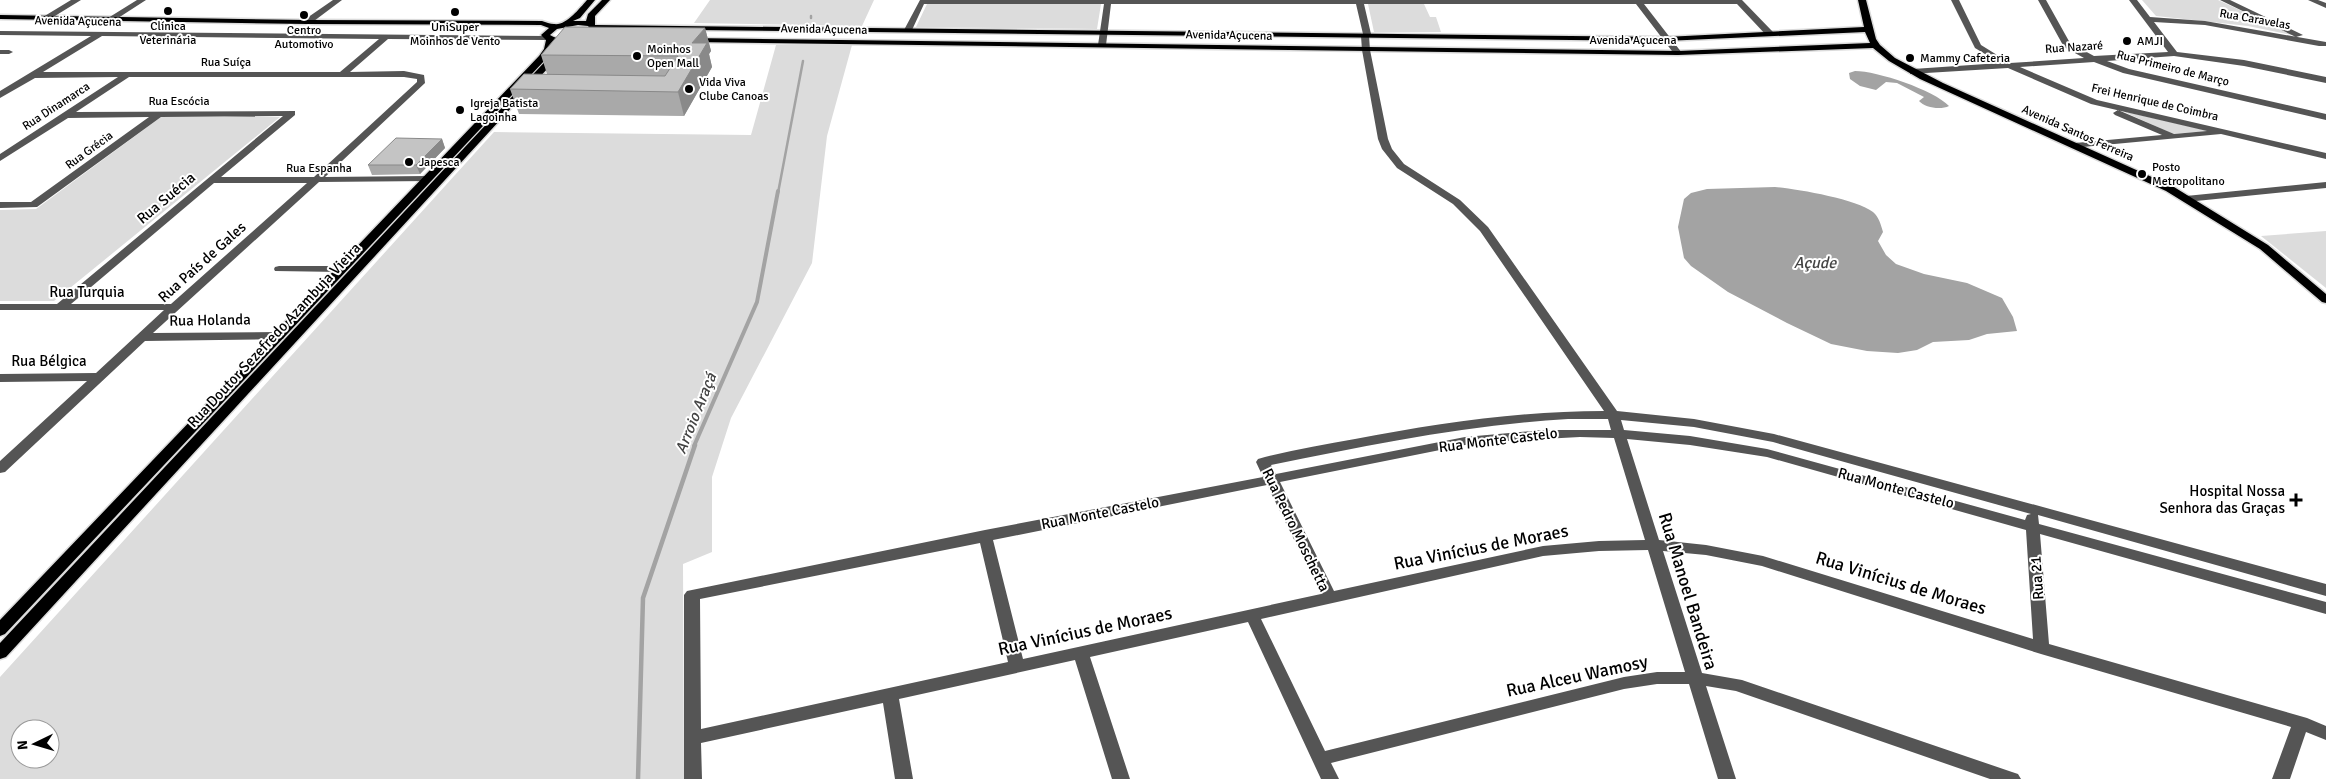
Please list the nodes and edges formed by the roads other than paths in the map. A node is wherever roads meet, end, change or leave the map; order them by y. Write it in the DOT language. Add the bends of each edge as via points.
graph roads {
  1 [pos="77,0"];
  2 [pos="142,0"];
  3 [pos="338,0"];
  4 [pos="591,0"];
  5 [pos="606,0"];
  6 [pos="1862,0"];
  7 [pos="1956,0"];
  8 [pos="2042,0"];
  9 [pos="2133,0"];
  10 [pos="2224,0"];
  11 [pos="2312,0"];
  12 [pos="1108,1"];
  13 [pos="1359,1"];
  14 [pos="1637,1"];
  15 [pos="2326,6"];
  16 [pos="579,13"];
  17 [pos="0,17"];
  18 [pos="47,17"];
  19 [pos="112,18"];
  20 [pos="2149,19"];
  21 [pos="307,22"];
  22 [pos="542,23"];
  23 [pos="559,26"];
  24 [pos="591,26"];
  25 [pos="1870,29"];
  26 [pos="908,30"];
  27 [pos="0,32"];
  28 [pos="1803,32"];
  29 [pos="1104,33"];
  30 [pos="100,34"];
  31 [pos="1770,34"];
  32 [pos="387,36"];
  33 [pos="1365,36"];
  34 [pos="598,38"];
  35 [pos="548,39"];
  36 [pos="577,39"];
  37 [pos="1665,39"];
  38 [pos="686,40"];
  39 [pos="1102,45"];
  40 [pos="1876,45"];
  41 [pos="2324,45"];
  42 [pos="1823,47"];
  43 [pos="1788,48"];
  44 [pos="1366,50"];
  45 [pos="1678,53"];
  46 [pos="2174,54"];
  47 [pos="2091,58"];
  48 [pos="2008,64"];
  49 [pos="1912,72"];
  50 [pos="342,74"];
  51 [pos="32,75"];
  52 [pos="127,75"];
  53 [pos="421,77"];
  54 [pos="2326,80"];
  55 [pos="0,95"];
  56 [pos="2094,102"];
  57 [pos="292,113"];
  58 [pos="159,114"];
  59 [pos="66,115"];
  60 [pos="2326,117"];
  61 [pos="2230,132"];
  62 [pos="2173,137"];
  63 [pos="2075,146"];
  64 [pos="2326,156"];
  65 [pos="0,158"];
  66 [pos="427,179"];
  67 [pos="212,180"];
  68 [pos="316,180"];
  69 [pos="2326,185"];
  70 [pos="2186,199"];
  71 [pos="0,206"];
  72 [pos="279,269"];
  73 [pos="341,269"];
  74 [pos="2326,300"];
  75 [pos="0,307"];
  76 [pos="60,307"];
  77 [pos="174,307"];
  78 [pos="279,336"];
  79 [pos="141,337"];
  80 [pos="98,377"];
  81 [pos="0,378"];
  82 [pos="1613,415"];
  83 [pos="1619,433"];
  84 [pos="1262,462"];
  85 [pos="2,465"];
  86 [pos="1271,479"];
  87 [pos="2032,509"];
  88 [pos="2033,525"];
  89 [pos="985,535"];
  90 [pos="1654,545"];
  91 [pos="2326,590"];
  92 [pos="1330,598"];
  93 [pos="2326,608"];
  94 [pos="1252,615"];
  95 [pos="0,630"];
  96 [pos="2041,648"];
  97 [pos="1081,652"];
  98 [pos="0,653"];
  99 [pos="1017,667"];
  100 [pos="1695,678"];
  101 [pos="890,694"];
  102 [pos="2301,723"];
  103 [pos="2326,733"];
  104 [pos="693,738"];
  105 [pos="1320,759"];
  106 [pos="693,779"];
  107 [pos="904,779"];
  108 [pos="1121,779"];
  109 [pos="1330,779"];
  110 [pos="1727,779"];
  111 [pos="2012,779"];
  112 [pos="2281,779"];
  1 -- 18 [label="street"];
  2 -- 19 [label="street"];
  3 -- 21 [label="street"];
  4 -- 16 [label="main road"];
  5 -- 24 [label="main road" via="591,16"];
  6 -- 25 [label="main road"];
  7 -- 48 [label="street, Frei Henrique de Coimbra" via="1978,46"];
  8 -- 47 [label="street, Rua Primeiro de Março" via="2067,45"];
  9 -- 20 [label="street"];
  10 -- 41 [label="street"];
  11 -- 15 [label="street"];
  12 -- 13 [label="street"];
  12 -- 26 [label="street" via="921,2"];
  12 -- 29 [label="street"];
  13 -- 14 [label="street"];
  13 -- 33 [label="street, Rua Manoel Bandeira" via="1368,34"];
  14 -- 31 [label="street" via="1739,2"];
  14 -- 37 [label="street"];
  16 -- 22 [label="main road"];
  16 -- 23 [label="main road"];
  17 -- 18 [label="main road, Avenida Açucena"];
  18 -- 19 [label="main road, Avenida Açucena"];
  19 -- 21 [label="main road, Avenida Açucena"];
  20 -- 41 [label="street, Rua Caravelas" via="2205,23"];
  20 -- 46 [label="street"];
  21 -- 22 [label="main road, Avenida Açucena"];
  22 -- 23 [label="main road, Avenida Açucena"];
  23 -- 24 [label="main road, Avenida Açucena" via="578,23"];
  23 -- 35 [label="main road, Rua Doutor Sezefredo Azambuja Vieira" via="546,32"];
  24 -- 26 [label="main road, Avenida Açucena"];
  24 -- 36 [label="main road, Rua Doutor Sezefredo Azambuja Vieira" via="592,32"];
  25 -- 28 [label="main road, Avenida Açucena"];
  25 -- 40 [label="main road"];
  26 -- 29 [label="main road, Avenida Açucena"];
  27 -- 30 [label="street, Avenida Açucena"];
  28 -- 31 [label="main road, Avenida Açucena"];
  28 -- 42 [label="main road" via="1817,39"];
  29 -- 33 [label="main road, Avenida Açucena"];
  29 -- 39 [label="street"];
  30 -- 32 [label="street, Avenida Açucena"];
  30 -- 51 [label="street"];
  31 -- 37 [label="main road, Avenida Açucena"];
  31 -- 43 [label="main road"];
  32 -- 35 [label="street, Avenida Açucena"];
  32 -- 50 [label="street"];
  33 -- 37 [label="main road, Avenida Açucena"];
  33 -- 44 [label="street, Rua Manoel Bandeira"];
  34 -- 36 [label="main road"];
  35 -- 36 [label="main road"];
  35 -- 66 [label="main road, Rua Doutor Sezefredo Azambuja Vieira" via="548,49 542,58"];
  36 -- 98 [label="main road, Rua Doutor Sezefredo Azambuja Vieira" via="544,67"];
  37 -- 45 [label="street"];
  38 -- 39 [label="main road, Avenida Açucena"];
  39 -- 44 [label="main road, Avenida Açucena"];
  40 -- 42 [label="main road, Avenida Açucena"];
  40 -- 49 [label="main road, Avenida Santos Ferreira"];
  42 -- 43 [label="main road, Avenida Açucena"];
  43 -- 45 [label="main road, Avenida Açucena"];
  44 -- 45 [label="main road, Avenida Açucena"];
  44 -- 82 [label="street, Rua Manoel Bandeira" via="1388,153 1398,164 1464,208 1484,228"];
  46 -- 47 [label="street, Rua Nazaré"];
  46 -- 54 [label="street, Rua Nazaré" via="2244,63"];
  47 -- 48 [label="street, Rua Nazaré"];
  47 -- 60 [label="street, Rua Primeiro de Março" via="2126,71"];
  48 -- 49 [label="street, Rua Nazaré"];
  48 -- 56 [label="street, Frei Henrique de Coimbra"];
  49 -- 63 [label="main road, Avenida Santos Ferreira"];
  50 -- 52 [label="street, Rua Suíça"];
  50 -- 53 [label="street, Rua Suíça"];
  51 -- 52 [label="street, Rua Suíça"];
  51 -- 55 [label="street"];
  52 -- 59 [label="street, Rua Dinamarca"];
  53 -- 68 [label="street, Rua País de Gales" via="421,82"];
  56 -- 61 [label="street, Frei Henrique de Coimbra"];
  56 -- 62 [label="street"];
  57 -- 58 [label="street, Rua Escócia"];
  57 -- 67 [label="street, Rua Suécia"];
  58 -- 59 [label="street, Rua Escócia"];
  58 -- 71 [label="street, Rua Grécia" via="33,205"];
  59 -- 65 [label="street, Rua Dinamarca"];
  61 -- 62 [label="street"];
  61 -- 64 [label="street, Frei Henrique de Coimbra"];
  62 -- 63 [label="street"];
  63 -- 70 [label="main road, Avenida Santos Ferreira"];
  66 -- 68 [label="street, Rua Espanha"];
  66 -- 73 [label="main road, Rua Doutor Sezefredo Azambuja Vieira"];
  67 -- 68 [label="street, Rua Espanha"];
  67 -- 76 [label="street, Rua Suécia"];
  68 -- 77 [label="street, Rua País de Gales"];
  69 -- 70 [label="street"];
  70 -- 74 [label="main road, Avenida Santos Ferreira" via="2264,247"];
  72 -- 73 [label="street"];
  73 -- 78 [label="main road, Rua Doutor Sezefredo Azambuja Vieira"];
  75 -- 76 [label="street, Rua Turquia"];
  76 -- 77 [label="street, Rua Turquia"];
  77 -- 79 [label="street, Rua País de Gales"];
  78 -- 79 [label="street, Rua Holanda"];
  78 -- 95 [label="main road, Rua Doutor Sezefredo Azambuja Vieira"];
  79 -- 80 [label="street, Rua País de Gales"];
  80 -- 81 [label="street, Rua Bélgica"];
  80 -- 85 [label="street, Rua País de Gales"];
  82 -- 83 [label="street, Rua Manoel Bandeira"];
  82 -- 84 [label="street, Rua Monte Castelo" via="1554,415 1453,425"];
  82 -- 87 [label="street, Rua Monte Castelo" via="1719,426 1774,438"];
  83 -- 86 [label="street, Rua Monte Castelo" via="1564,432 1465,441"];
  83 -- 88 [label="street, Rua Monte Castelo" via="1704,442 1767,454"];
  83 -- 90 [label="street, Rua Manoel Bandeira"];
  84 -- 86 [label="street, Rua Pedro Moschetta"];
  86 -- 89 [label="street, Rua Monte Castelo"];
  86 -- 92 [label="street, Rua Pedro Moschetta"];
  87 -- 88 [label="street, Rua 21"];
  87 -- 91 [label="street, Rua Monte Castelo"];
  88 -- 93 [label="street, Rua Monte Castelo"];
  88 -- 96 [label="street, Rua 21"];
  89 -- 99 [label="street"];
  89 -- 104 [label="street, Rua Monte Castelo" via="692,596"];
  90 -- 92 [label="street, Rua Vinícius de Moraes" via="1543,551"];
  90 -- 96 [label="street, Rua Vinícius de Moraes" via="1706,550 1763,561"];
  90 -- 100 [label="street, Rua Manoel Bandeira"];
  92 -- 94 [label="street, Rua Vinícius de Moraes"];
  94 -- 97 [label="street, Rua Vinícius de Moraes"];
  94 -- 105 [label="street"];
  96 -- 102 [label="street, Rua Vinícius de Moraes"];
  97 -- 99 [label="street, Rua Vinícius de Moraes"];
  97 -- 108 [label="street"];
  99 -- 101 [label="street, Rua Vinícius de Moraes"];
  100 -- 105 [label="street, Rua Alceu Wamosy" via="1657,678 1624,683"];
  100 -- 110 [label="street, Rua Manoel Bandeira"];
  100 -- 111 [label="street, Rua Alceu Wamosy" via="1736,685"];
  101 -- 104 [label="street, Rua Vinícius de Moraes"];
  101 -- 107 [label="street"];
  102 -- 103 [label="street, Rua Vinícius de Moraes"];
  102 -- 112 [label="street"];
  104 -- 106 [label="street"];
  105 -- 109 [label="street"];
}
